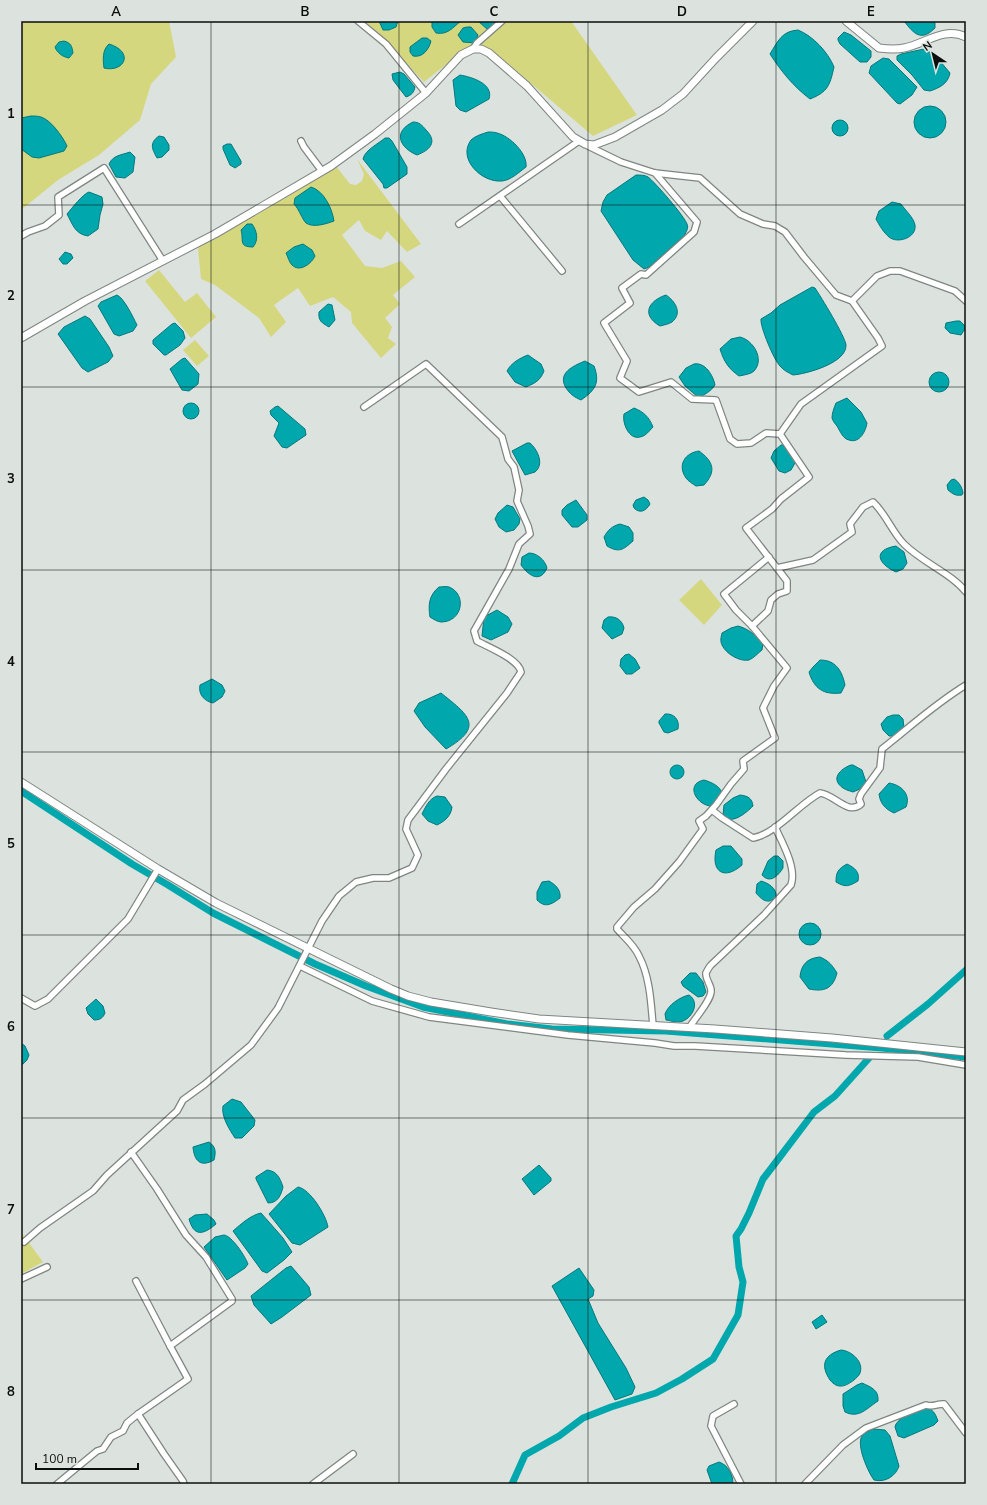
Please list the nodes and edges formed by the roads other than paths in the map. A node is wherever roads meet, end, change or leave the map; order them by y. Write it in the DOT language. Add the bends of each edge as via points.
graph roads {
  1 [pos="358,21"];
  2 [pos="502,21"];
  3 [pos="753,21"];
  4 [pos="846,21"];
  5 [pos="966,37"];
  6 [pos="473,49"];
  7 [pos="426,93"];
  8 [pos="302,141"];
  9 [pos="582,142"];
  10 [pos="322,171"];
  11 [pos="655,173"];
  12 [pos="500,196"];
  13 [pos="459,224"];
  14 [pos="21,236"];
  15 [pos="163,261"];
  16 [pos="562,271"];
  17 [pos="966,291"];
  18 [pos="960,295"];
  19 [pos="852,301"];
  20 [pos="966,301"];
  21 [pos="21,338"];
  22 [pos="364,407"];
  23 [pos="780,434"];
  24 [pos="769,557"];
  25 [pos="777,568"];
  26 [pos="966,592"];
  27 [pos="752,626"];
  28 [pos="966,685"];
  29 [pos="21,782"];
  30 [pos="712,810"];
  31 [pos="775,827"];
  32 [pos="158,869"];
  33 [pos="308,948"];
  34 [pos="300,966"];
  35 [pos="21,998"];
  36 [pos="653,1026"];
  37 [pos="689,1028"];
  38 [pos="966,1052"];
  39 [pos="966,1065"];
  40 [pos="131,1152"];
  41 [pos="24,1242"];
  42 [pos="47,1267"];
  43 [pos="21,1278"];
  44 [pos="136,1282"];
  45 [pos="170,1346"];
  46 [pos="734,1404"];
  47 [pos="138,1414"];
  48 [pos="966,1433"];
  49 [pos="353,1454"];
  50 [pos="58,1484"];
  51 [pos="184,1484"];
  52 [pos="313,1484"];
  53 [pos="741,1484"];
  54 [pos="805,1484"];
  1 -- 7 [label="street" via="386,44"];
  2 -- 6 [label="street"];
  3 -- 9 [label="street" via="683,94 662,110 615,137 594,145"];
  4 -- 5 [label="street" via="879,48 885,49 904,48 942,34 958,33"];
  6 -- 7 [label="street" via="461,55"];
  6 -- 9 [label="street" via="489,53 516,76"];
  7 -- 10 [label="street" via="370,138"];
  8 -- 10 [label="street"];
  9 -- 11 [label="street" via="621,162"];
  9 -- 12 [label="street"];
  10 -- 15 [label="street" via="215,234"];
  11 -- 19 [label="street" via="700,178 740,214 785,232 836,295"];
  11 -- 23 [label="street" via="696,222 694,232 646,275 641,274 622,288 630,303 604,324 627,361 620,378 639,392 671,382 692,399 716,400 730,439 737,444 751,443 766,433"];
  12 -- 13 [label="street"];
  12 -- 16 [label="street"];
  14 -- 15 [label="street" via="45,226 58,215 58,197 104,168"];
  15 -- 21 [label="street"];
  17 -- 18 [label="street"];
  18 -- 19 [label="street" via="900,271 890,271 877,276"];
  18 -- 20 [label="street"];
  19 -- 23 [label="street" via="882,346 801,404"];
  22 -- 33 [label="street" via="426,364 502,437 508,459 514,467 519,490 517,501 530,534 519,544 506,575 474,630 477,640 508,657 519,665 521,672 408,820 406,829 418,854 412,868 388,878 356,882 349,887 330,908"];
  23 -- 24 [label="street" via="809,477 746,528"];
  24 -- 25 [label="street"];
  24 -- 27 [label="street" via="724,594"];
  25 -- 26 [label="street" via="820,556 852,532 850,524 863,507 872,502 881,510 903,544 952,578"];
  25 -- 27 [label="street" via="787,581 787,592 778,594 771,600 768,611"];
  27 -- 30 [label="street" via="787,668 774,686 764,708 774,738 743,761 744,769"];
  28 -- 31 [label="street" via="929,710 918,722 882,749 880,768 861,794 861,804 856,808 848,808 820,793"];
  29 -- 32 [label="street"];
  30 -- 31 [label="street" via="753,838"];
  30 -- 36 [label="street" via="699,821 703,829 679,862 617,926 639,956 651,999"];
  31 -- 37 [label="street" via="793,872 791,885 764,915 711,965 706,974 711,988 708,1002"];
  32 -- 33 [label="street" via="216,903"];
  32 -- 35 [label="street" via="128,919 48,999 35,1006"];
  33 -- 34 [label="street"];
  33 -- 36 [label="street" via="391,989 431,1002 539,1018"];
  34 -- 39 [label="street" via="372,1001 429,1018 674,1046 918,1057"];
  34 -- 40 [label="street" via="278,1008 251,1045 183,1100 177,1110"];
  36 -- 37 [label="street"];
  37 -- 38 [label="street" via="832,1038"];
  40 -- 41 [label="street" via="93,1191"];
  40 -- 45 [label="street" via="186,1235 206,1257 232,1299"];
  42 -- 43 [label="street"];
  44 -- 45 [label="street"];
  45 -- 47 [label="street" via="188,1379"];
  46 -- 53 [label="street" via="713,1416 711,1426"];
  47 -- 50 [label="street" via="127,1423 123,1432 111,1437 103,1449"];
  47 -- 51 [label="street"];
  48 -- 54 [label="street" via="944,1404 926,1406 866,1428 843,1445"];
  49 -- 52 [label="street"];
}
